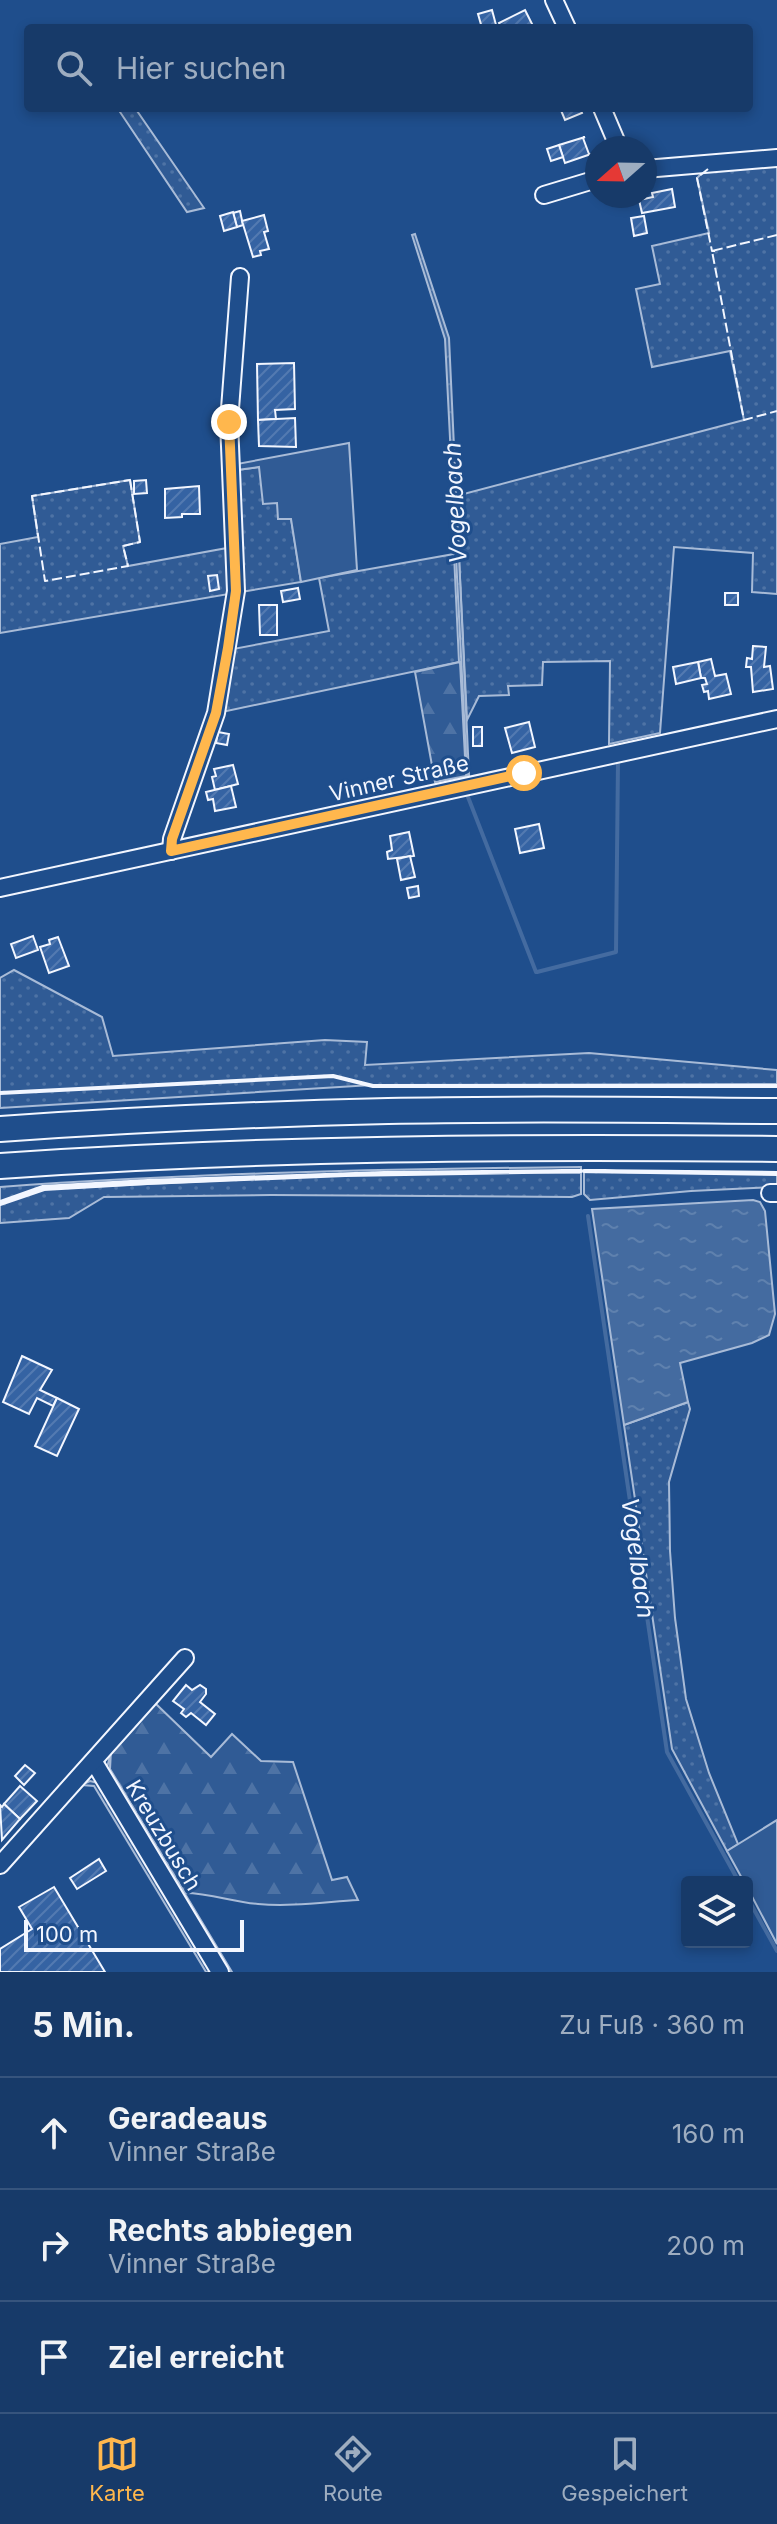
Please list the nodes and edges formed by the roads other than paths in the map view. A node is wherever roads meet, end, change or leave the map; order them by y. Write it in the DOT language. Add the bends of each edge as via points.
graph roads {
  1 [pos="554,0"];
  2 [pos="565,24"];
  3 [pos="604,112"];
  4 [pos="614,136"];
  5 [pos="777,158"];
  6 [pos="657,168"];
  7 [pos="585,183"];
  8 [pos="544,195"];
  9 [pos="240,277"];
  10 [pos="777,719"];
  11 [pos="171,851"];
  12 [pos="0,888"];
  13 [pos="777,1111"];
  14 [pos="0,1129"];
  15 [pos="777,1149"];
  16 [pos="0,1166"];
  17 [pos="185,1658"];
  18 [pos="94,1762"];
  19 [pos="0,1865"];
  20 [pos="220,1972"];
  1 -- 2 [label="street"];
  3 -- 4 [label="street"];
  5 -- 6 [label="street"];
  7 -- 8 [label="street"];
  9 -- 11 [label="street" via="229,422 236,591 216,713"];
  10 -- 11 [label="street, Vinner Straße"];
  11 -- 12 [label="street, Vinner Straße"];
  13 -- 14 [label="highway" via="389,1111"];
  15 -- 16 [label="highway" via="458,1147"];
  17 -- 18 [label="street"];
  18 -- 19 [label="street"];
  18 -- 20 [label="street, Kreuzbusch"];
}
